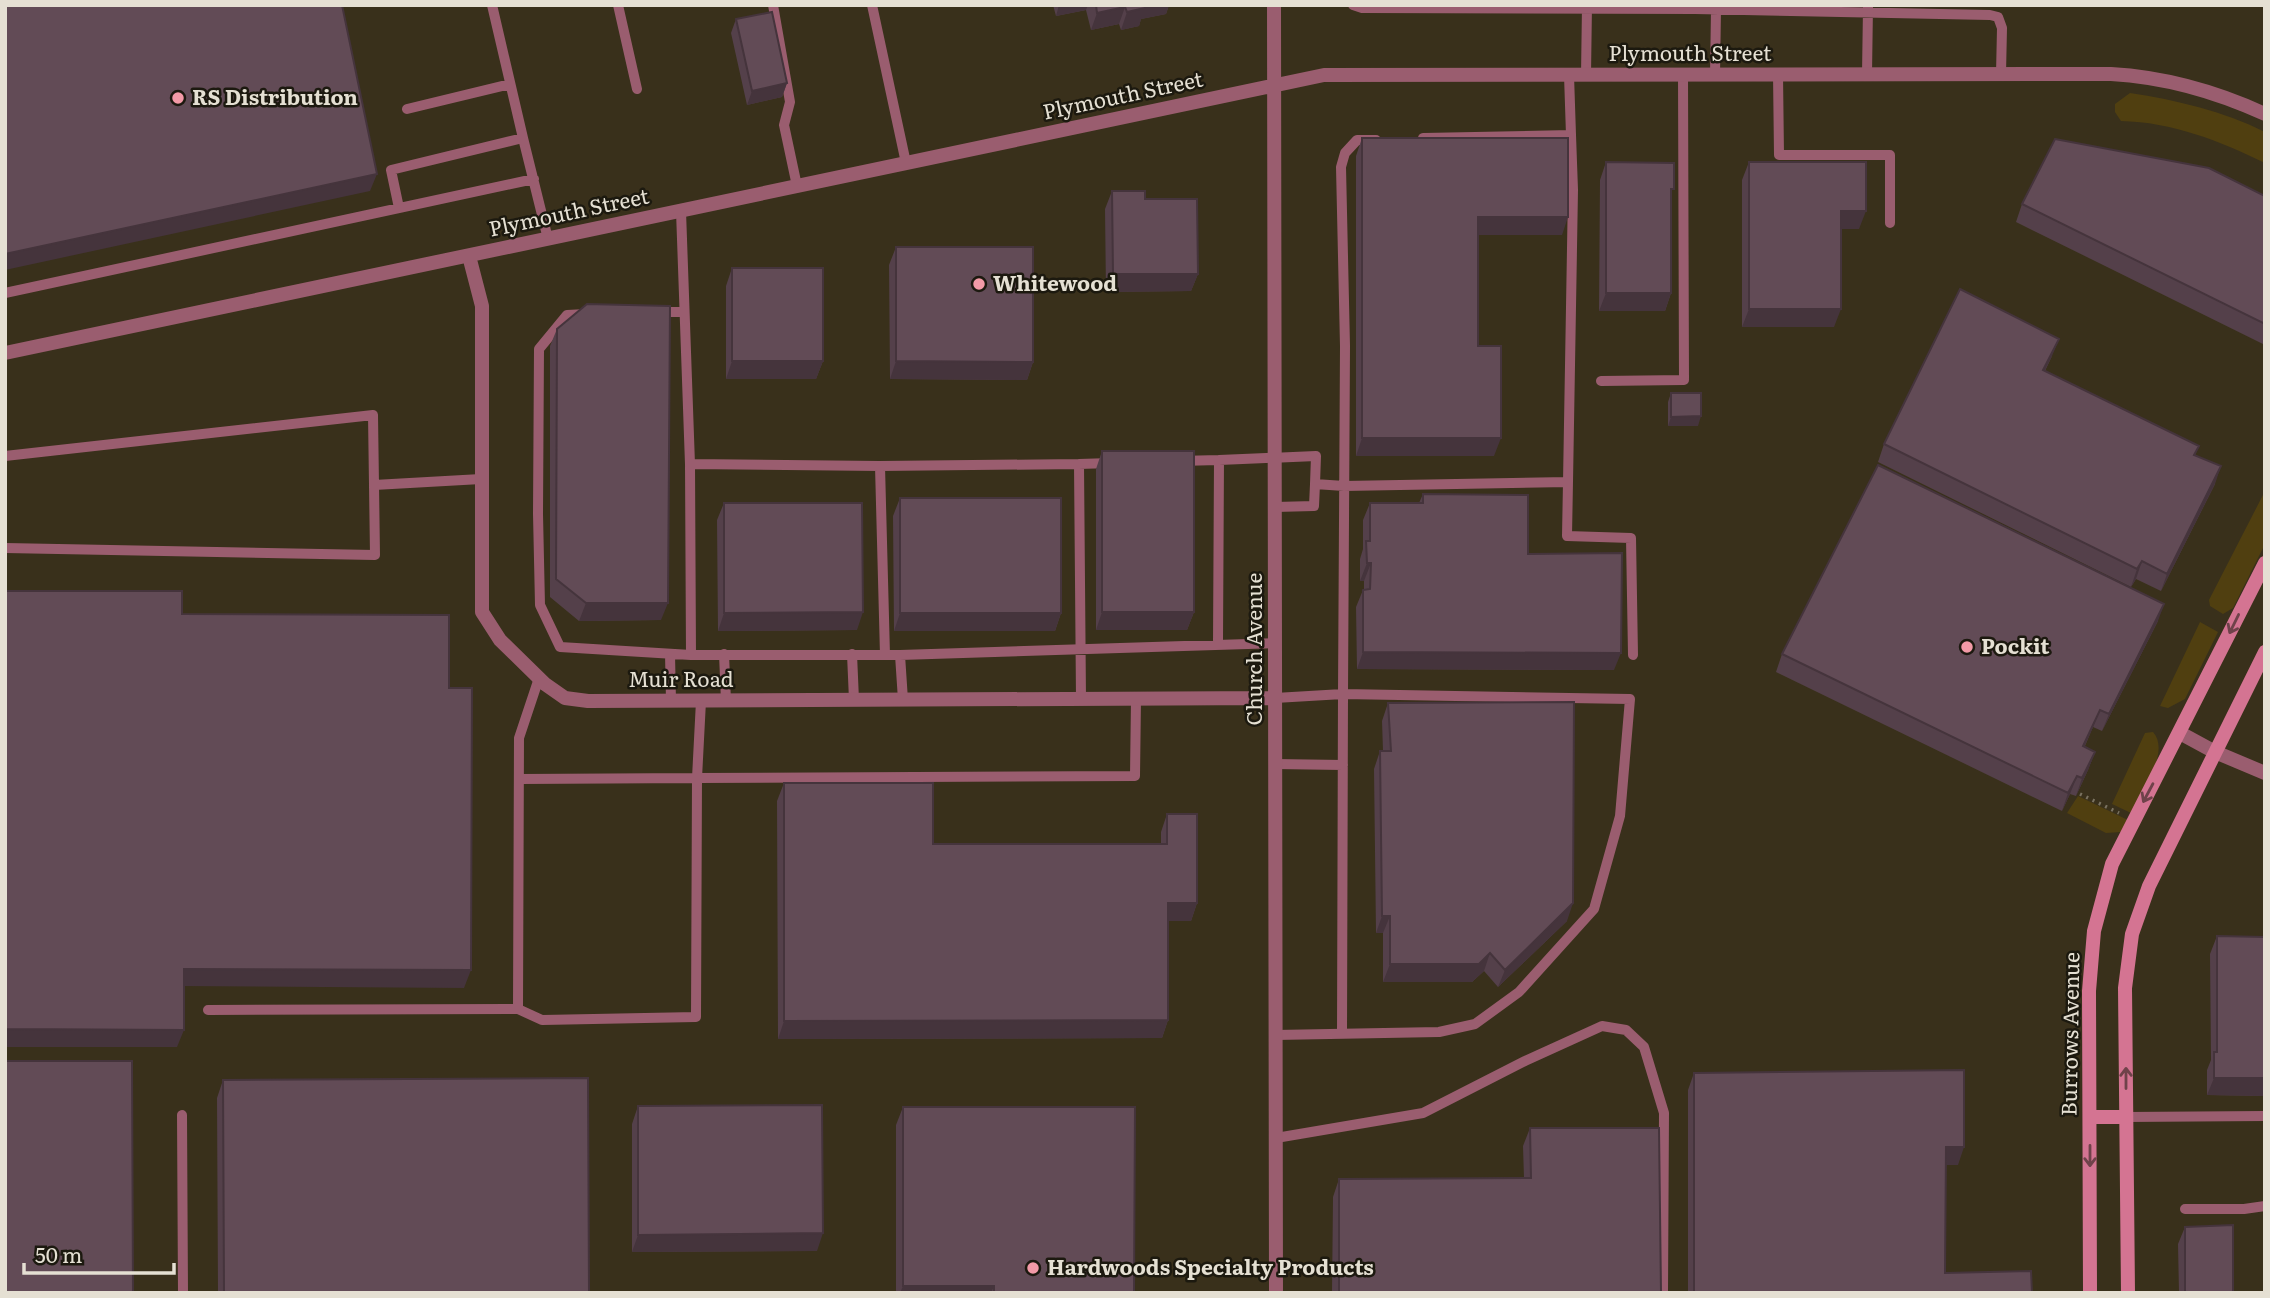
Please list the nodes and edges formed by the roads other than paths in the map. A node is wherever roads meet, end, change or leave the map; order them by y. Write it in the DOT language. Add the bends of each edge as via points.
graph roads {
  1 [pos="492,5"];
  2 [pos="618,5"];
  3 [pos="773,5"];
  4 [pos="872,5"];
  5 [pos="1274,5"];
  6 [pos="1353,5"];
  7 [pos="1587,7"];
  8 [pos="1695,7"];
  9 [pos="1716,9"];
  10 [pos="1868,9"];
  11 [pos="1778,74"];
  12 [pos="1867,74"];
  13 [pos="2001,74"];
  14 [pos="1569,75"];
  15 [pos="1586,75"];
  16 [pos="1683,75"];
  17 [pos="1716,75"];
  18 [pos="510,84"];
  19 [pos="1274,85"];
  20 [pos="637,89"];
  21 [pos="407,108"];
  22 [pos="2265,114"];
  23 [pos="1571,135"];
  24 [pos="523,138"];
  25 [pos="1384,139"];
  26 [pos="1410,139"];
  27 [pos="906,163"];
  28 [pos="534,179"];
  29 [pos="797,186"];
  30 [pos="399,208"];
  31 [pos="681,211"];
  32 [pos="1890,223"];
  33 [pos="548,239"];
  34 [pos="470,256"];
  35 [pos="5,293"];
  36 [pos="683,312"];
  37 [pos="645,313"];
  38 [pos="593,314"];
  39 [pos="5,353"];
  40 [pos="1601,381"];
  41 [pos="5,457"];
  42 [pos="1275,458"];
  43 [pos="1219,460"];
  44 [pos="1163,461"];
  45 [pos="1121,462"];
  46 [pos="690,464"];
  47 [pos="1079,464"];
  48 [pos="880,466"];
  49 [pos="481,479"];
  50 [pos="1568,482"];
  51 [pos="1315,484"];
  52 [pos="374,485"];
  53 [pos="1344,486"];
  54 [pos="1275,506"];
  55 [pos="5,548"];
  56 [pos="2265,562"];
  57 [pos="1217,643"];
  58 [pos="1276,643"];
  59 [pos="1080,650"];
  60 [pos="2265,652"];
  61 [pos="670,654"];
  62 [pos="724,654"];
  63 [pos="852,654"];
  64 [pos="885,654"];
  65 [pos="900,654"];
  66 [pos="691,655"];
  67 [pos="1633,655"];
  68 [pos="539,678"];
  69 [pos="1343,694"];
  70 [pos="1275,698"];
  71 [pos="1082,699"];
  72 [pos="1136,699"];
  73 [pos="854,700"];
  74 [pos="902,700"];
  75 [pos="671,701"];
  76 [pos="701,701"];
  77 [pos="726,701"];
  78 [pos="2180,733"];
  79 [pos="2215,752"];
  80 [pos="1275,764"];
  81 [pos="1343,765"];
  82 [pos="2265,774"];
  83 [pos="697,778"];
  84 [pos="520,779"];
  85 [pos="518,1009"];
  86 [pos="208,1010"];
  87 [pos="1342,1034"];
  88 [pos="1275,1035"];
  89 [pos="182,1115"];
  90 [pos="2265,1116"];
  91 [pos="2090,1117"];
  92 [pos="2126,1118"];
  93 [pos="1276,1138"];
  94 [pos="2265,1206"];
  95 [pos="2185,1209"];
  96 [pos="183,1293"];
  97 [pos="1276,1293"];
  98 [pos="1663,1293"];
  99 [pos="2090,1293"];
  100 [pos="2128,1293"];
  1 -- 18 [label="lane"];
  2 -- 20 [label="lane"];
  3 -- 29 [label="lane" via="790,102 784,125"];
  4 -- 27 [label="lane"];
  5 -- 19 [label="street, Church Avenue"];
  6 -- 7 [label="lane"];
  7 -- 8 [label="lane"];
  7 -- 15 [label="lane"];
  8 -- 9 [label="lane"];
  9 -- 10 [label="lane"];
  9 -- 17 [label="lane"];
  10 -- 12 [label="lane"];
  10 -- 13 [label="lane" via="1998,18"];
  11 -- 12 [label="street, Plymouth Street"];
  11 -- 17 [label="street, Plymouth Street"];
  11 -- 32 [label="lane" via="1779,155 1890,155"];
  12 -- 13 [label="street, Plymouth Street"];
  13 -- 22 [label="street, Plymouth Street" via="2134,76 2208,92"];
  14 -- 15 [label="street, Plymouth Street"];
  14 -- 19 [label="street, Plymouth Street" via="1324,75"];
  14 -- 23 [label="lane"];
  15 -- 16 [label="street, Plymouth Street"];
  16 -- 17 [label="street, Plymouth Street"];
  16 -- 40 [label="lane" via="1684,380"];
  18 -- 21 [label="lane"];
  18 -- 24 [label="lane"];
  19 -- 27 [label="street, Plymouth Street"];
  19 -- 42 [label="street, Church Avenue"];
  23 -- 26 [label="lane"];
  23 -- 50 [label="lane"];
  24 -- 28 [label="lane"];
  24 -- 30 [label="lane" via="391,170"];
  25 -- 53 [label="lane" via="1357,140 1340,167"];
  27 -- 29 [label="street, Plymouth Street"];
  28 -- 30 [label="lane"];
  28 -- 33 [label="lane"];
  29 -- 31 [label="street, Plymouth Street"];
  30 -- 35 [label="lane"];
  31 -- 33 [label="street, Plymouth Street"];
  31 -- 36 [label="lane"];
  33 -- 34 [label="street, Plymouth Street"];
  34 -- 39 [label="street, Plymouth Street"];
  34 -- 49 [label="street, Muir Road" via="482,306"];
  36 -- 37 [label="lane"];
  36 -- 46 [label="lane"];
  38 -- 61 [label="lane" via="567,315 539,349 540,605 560,647"];
  41 -- 52 [label="lane" via="373,415"];
  42 -- 43 [label="lane"];
  42 -- 51 [label="lane" via="1315,456"];
  42 -- 54 [label="street, Church Avenue"];
  43 -- 44 [label="lane"];
  43 -- 57 [label="lane"];
  45 -- 47 [label="lane"];
  46 -- 48 [label="lane"];
  46 -- 66 [label="lane"];
  47 -- 48 [label="lane"];
  47 -- 59 [label="lane"];
  48 -- 64 [label="lane"];
  49 -- 52 [label="lane"];
  49 -- 68 [label="street, Muir Road" via="482,612 500,640"];
  50 -- 53 [label="lane"];
  50 -- 67 [label="lane" via="1567,536 1631,538"];
  51 -- 53 [label="lane"];
  51 -- 54 [label="lane" via="1314,506"];
  52 -- 55 [label="lane" via="376,555"];
  53 -- 69 [label="lane"];
  54 -- 58 [label="street, Church Avenue"];
  56 -- 78 [label="street, Burrows Avenue, one-way"];
  57 -- 58 [label="lane"];
  57 -- 59 [label="lane"];
  58 -- 70 [label="street, Church Avenue"];
  59 -- 65 [label="lane"];
  59 -- 71 [label="lane"];
  60 -- 79 [label="street"];
  61 -- 66 [label="lane"];
  61 -- 75 [label="lane"];
  62 -- 63 [label="lane"];
  62 -- 66 [label="lane"];
  62 -- 77 [label="lane"];
  63 -- 64 [label="lane"];
  63 -- 73 [label="lane"];
  64 -- 65 [label="lane"];
  65 -- 74 [label="lane"];
  68 -- 75 [label="street, Muir Road" via="565,698"];
  68 -- 84 [label="lane" via="519,738"];
  69 -- 70 [label="lane"];
  69 -- 81 [label="lane"];
  69 -- 87 [label="lane" via="1630,699 1620,816 1594,909 1519,992 1475,1024 1439,1032"];
  70 -- 72 [label="street, Muir Road"];
  70 -- 80 [label="street, Church Avenue"];
  71 -- 72 [label="street, Muir Road"];
  71 -- 74 [label="street, Muir Road"];
  72 -- 83 [label="lane" via="1135,776"];
  73 -- 74 [label="street, Muir Road"];
  73 -- 77 [label="street, Muir Road"];
  75 -- 76 [label="street, Muir Road"];
  76 -- 77 [label="street, Muir Road"];
  76 -- 83 [label="lane"];
  78 -- 79 [label="street"];
  78 -- 91 [label="street, Burrows Avenue, one-way" via="2112,864 2094,931 2089,991"];
  79 -- 82 [label="street"];
  92 -- 79 [label="street, one-way" via="2125,988 2133,934 2149,886"];
  80 -- 81 [label="lane"];
  80 -- 88 [label="street, Church Avenue"];
  81 -- 87 [label="lane"];
  83 -- 84 [label="lane"];
  83 -- 85 [label="lane" via="696,1017 542,1020"];
  84 -- 85 [label="lane"];
  85 -- 86 [label="lane"];
  87 -- 88 [label="lane"];
  88 -- 93 [label="street, Church Avenue"];
  89 -- 96 [label="lane"];
  90 -- 92 [label="lane"];
  91 -- 92 [label="street"];
  91 -- 99 [label="street, Burrows Avenue, one-way"];
  92 -- 100 [label="street"];
  93 -- 97 [label="street, Church Avenue"];
  93 -- 98 [label="lane" via="1423,1113 1602,1026 1626,1030 1644,1047 1664,1113"];
  94 -- 95 [label="lane"];
}
